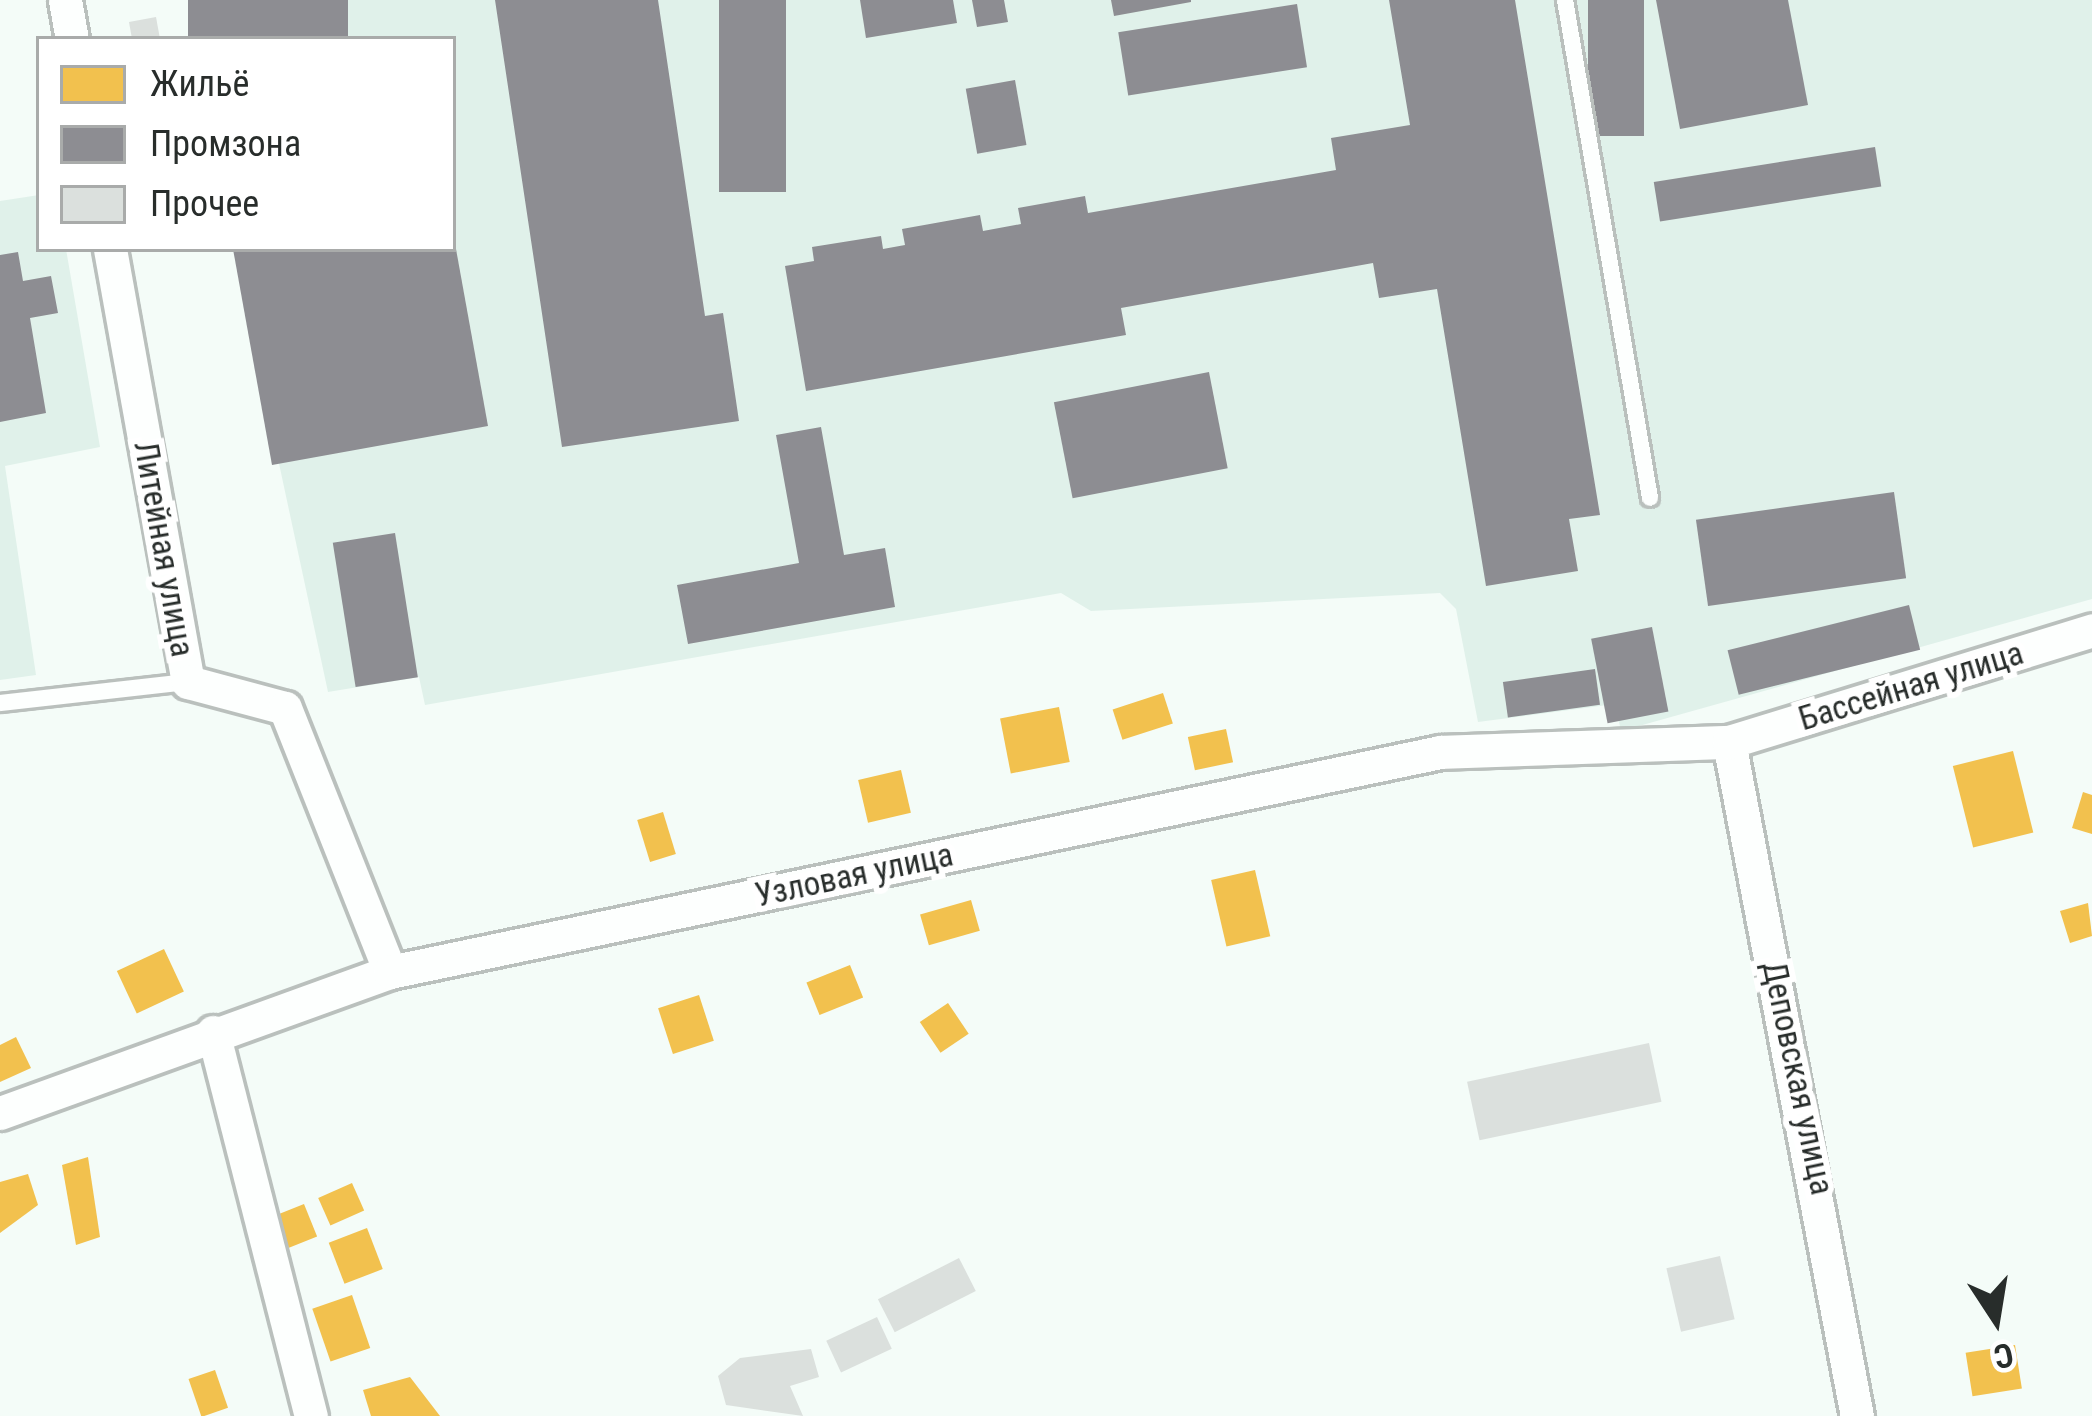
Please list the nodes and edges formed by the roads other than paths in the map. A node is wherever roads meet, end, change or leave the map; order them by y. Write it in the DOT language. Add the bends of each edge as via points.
graph roads {
  1 [pos="65,0"];
  2 [pos="1565,0"];
  3 [pos="71,36"];
  4 [pos="111,252"];
  5 [pos="1650,497"];
  6 [pos="2092,629"];
  7 [pos="188,682"];
  8 [pos="0,704"];
  9 [pos="1729,742"];
  10 [pos="390,972"];
  11 [pos="213,1032"];
  12 [pos="0,1113"];
  13 [pos="311,1416"];
  14 [pos="1857,1416"];
  1 -- 3 [label="street"];
  2 -- 5 [label="lane"];
  4 -- 7 [label="street, Литейная улица"];
  6 -- 9 [label="street, Бассейная улица"];
  7 -- 8 [label="lane"];
  7 -- 10 [label="street, Литейная улица" via="285,708"];
  9 -- 10 [label="street, Узловая улица" via="1440,752"];
  9 -- 14 [label="street, Деповская улица"];
  10 -- 11 [label="street, Узловая улица"];
  11 -- 12 [label="street, Узловая улица"];
  11 -- 13 [label="street"];
}
